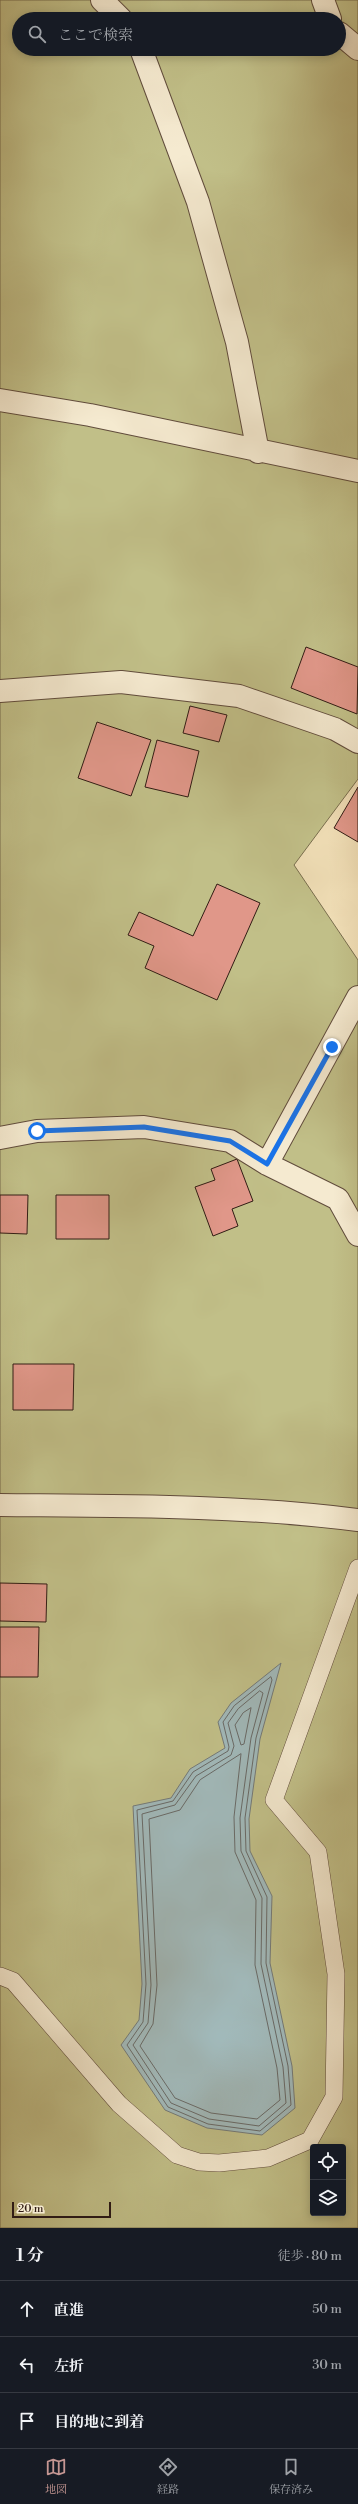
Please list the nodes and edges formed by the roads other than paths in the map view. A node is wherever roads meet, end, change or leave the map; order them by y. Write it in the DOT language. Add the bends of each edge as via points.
graph roads {
  1 [pos="102,0"];
  2 [pos="323,0"];
  3 [pos="114,12"];
  4 [pos="327,12"];
  5 [pos="346,39"];
  6 [pos="358,49"];
  7 [pos="144,56"];
  8 [pos="0,400"];
  9 [pos="258,452"];
  10 [pos="358,471"];
  11 [pos="0,691"];
  12 [pos="358,742"];
  13 [pos="358,997"];
  14 [pos="0,1138"];
  15 [pos="267,1164"];
  16 [pos="358,1235"];
  17 [pos="0,1505"];
  18 [pos="358,1520"];
  19 [pos="358,1568"];
  20 [pos="0,1976"];
  1 -- 3 [label="street"];
  2 -- 4 [label="street"];
  5 -- 6 [label="street"];
  7 -- 9 [label="street" via="198,202 237,342"];
  8 -- 9 [label="street" via="90,415"];
  9 -- 10 [label="street"];
  11 -- 12 [label="street" via="121,682 239,696 335,729"];
  13 -- 15 [label="street"];
  14 -- 15 [label="street" via="37,1131 144,1127 230,1141"];
  15 -- 16 [label="street" via="338,1199"];
  17 -- 18 [label="street" via="295,1512"];
  19 -- 20 [label="lane" via="274,1800 318,1852 336,1974 334,2097 310,2140 268,2158 219,2163 199,2162 177,2155 119,2104 12,1981"];
}
